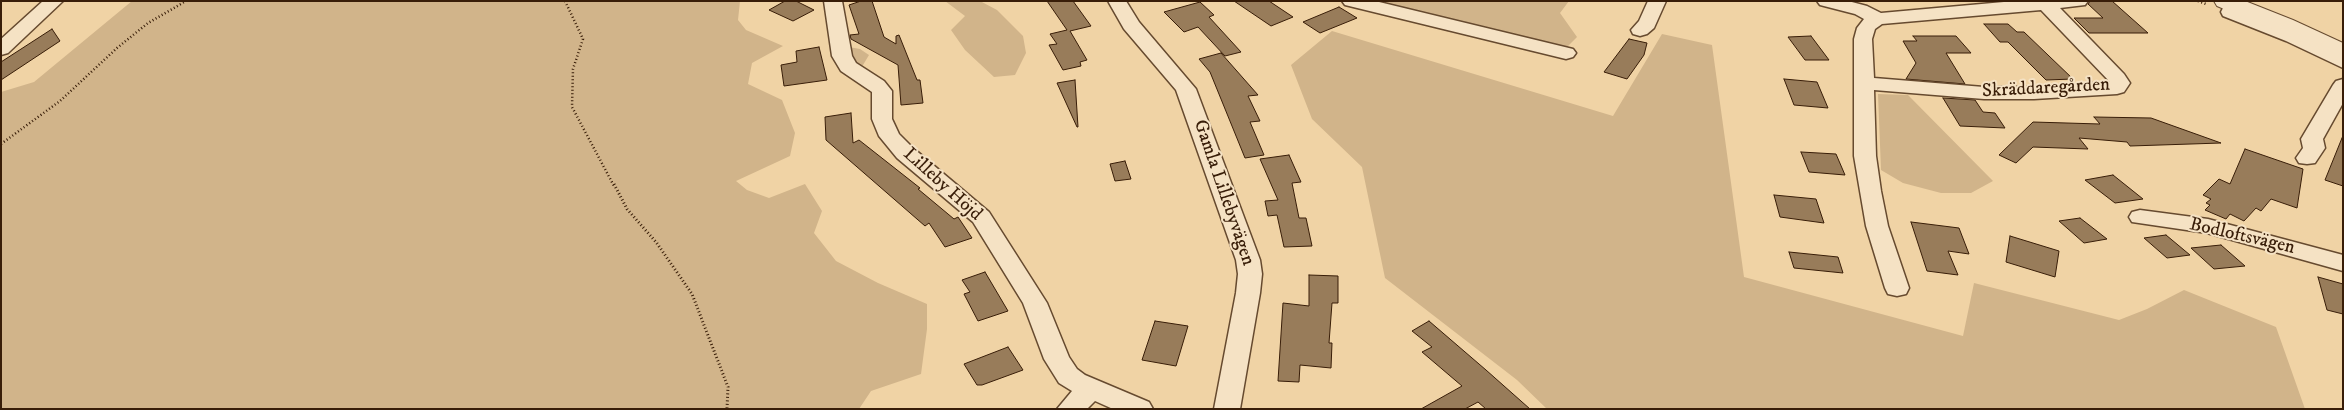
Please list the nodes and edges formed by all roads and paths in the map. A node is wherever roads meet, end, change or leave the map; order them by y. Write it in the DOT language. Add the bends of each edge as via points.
graph roads {
  1 [pos="54,1"];
  2 [pos="186,1"];
  3 [pos="565,1"];
  4 [pos="833,1"];
  5 [pos="1117,1"];
  6 [pos="1351,1"];
  7 [pos="1657,1"];
  8 [pos="1826,1"];
  9 [pos="2079,1"];
  10 [pos="2233,4"];
  11 [pos="2047,6"];
  12 [pos="1878,20"];
  13 [pos="1640,30"];
  14 [pos="21,32"];
  15 [pos="1,33"];
  16 [pos="1,49"];
  17 [pos="2343,52"];
  18 [pos="1566,53"];
  19 [pos="2343,62"];
  20 [pos="1864,83"];
  21 [pos="2343,84"];
  22 [pos="1,144"];
  23 [pos="2307,158"];
  24 [pos="2140,217"];
  25 [pos="2343,263"];
  26 [pos="1896,288"];
  27 [pos="1091,388"];
  28 [pos="727,409"];
  29 [pos="1070,409"];
  30 [pos="1140,409"];
  31 [pos="1227,409"];
  1 -- 14 [label="street"];
  2 -- 22 [label="path" via="148,23 116,48 60,101"];
  3 -- 28 [label="path" via="583,39 573,68 572,107 626,209 656,242 692,294 728,387"];
  4 -- 27 [label="street, Lilleby Höjd" via="842,56 848,66 882,91 882,119 890,136 905,153 981,217 1034,303 1057,359 1068,376"];
  5 -- 31 [label="street, Gamla Lillebyvägen" via="1131,24 1186,89 1248,260 1248,293"];
  6 -- 18 [label="street"];
  7 -- 13 [label="street" via="1647,24"];
  8 -- 12 [label="street" via="1861,10"];
  9 -- 11 [label="street"];
  10 -- 17 [label="street"];
  10 -- 19 [label="street" via="2230,12 2293,37"];
  11 -- 12 [label="street"];
  11 -- 20 [label="street, Skräddaregården" via="2117,78 2120,83 2117,88 2010,94"];
  12 -- 20 [label="street" via="1866,28 1863,39"];
  14 -- 15 [label="street"];
  14 -- 16 [label="street"];
  20 -- 26 [label="street" via="1864,144 1870,191"];
  21 -- 23 [label="street" via="2312,139 2314,148"];
  24 -- 25 [label="street, Bodloftsvägen" via="2208,226"];
  27 -- 29 [label="street"];
  27 -- 30 [label="street, Lilleby Höjd"];
}
